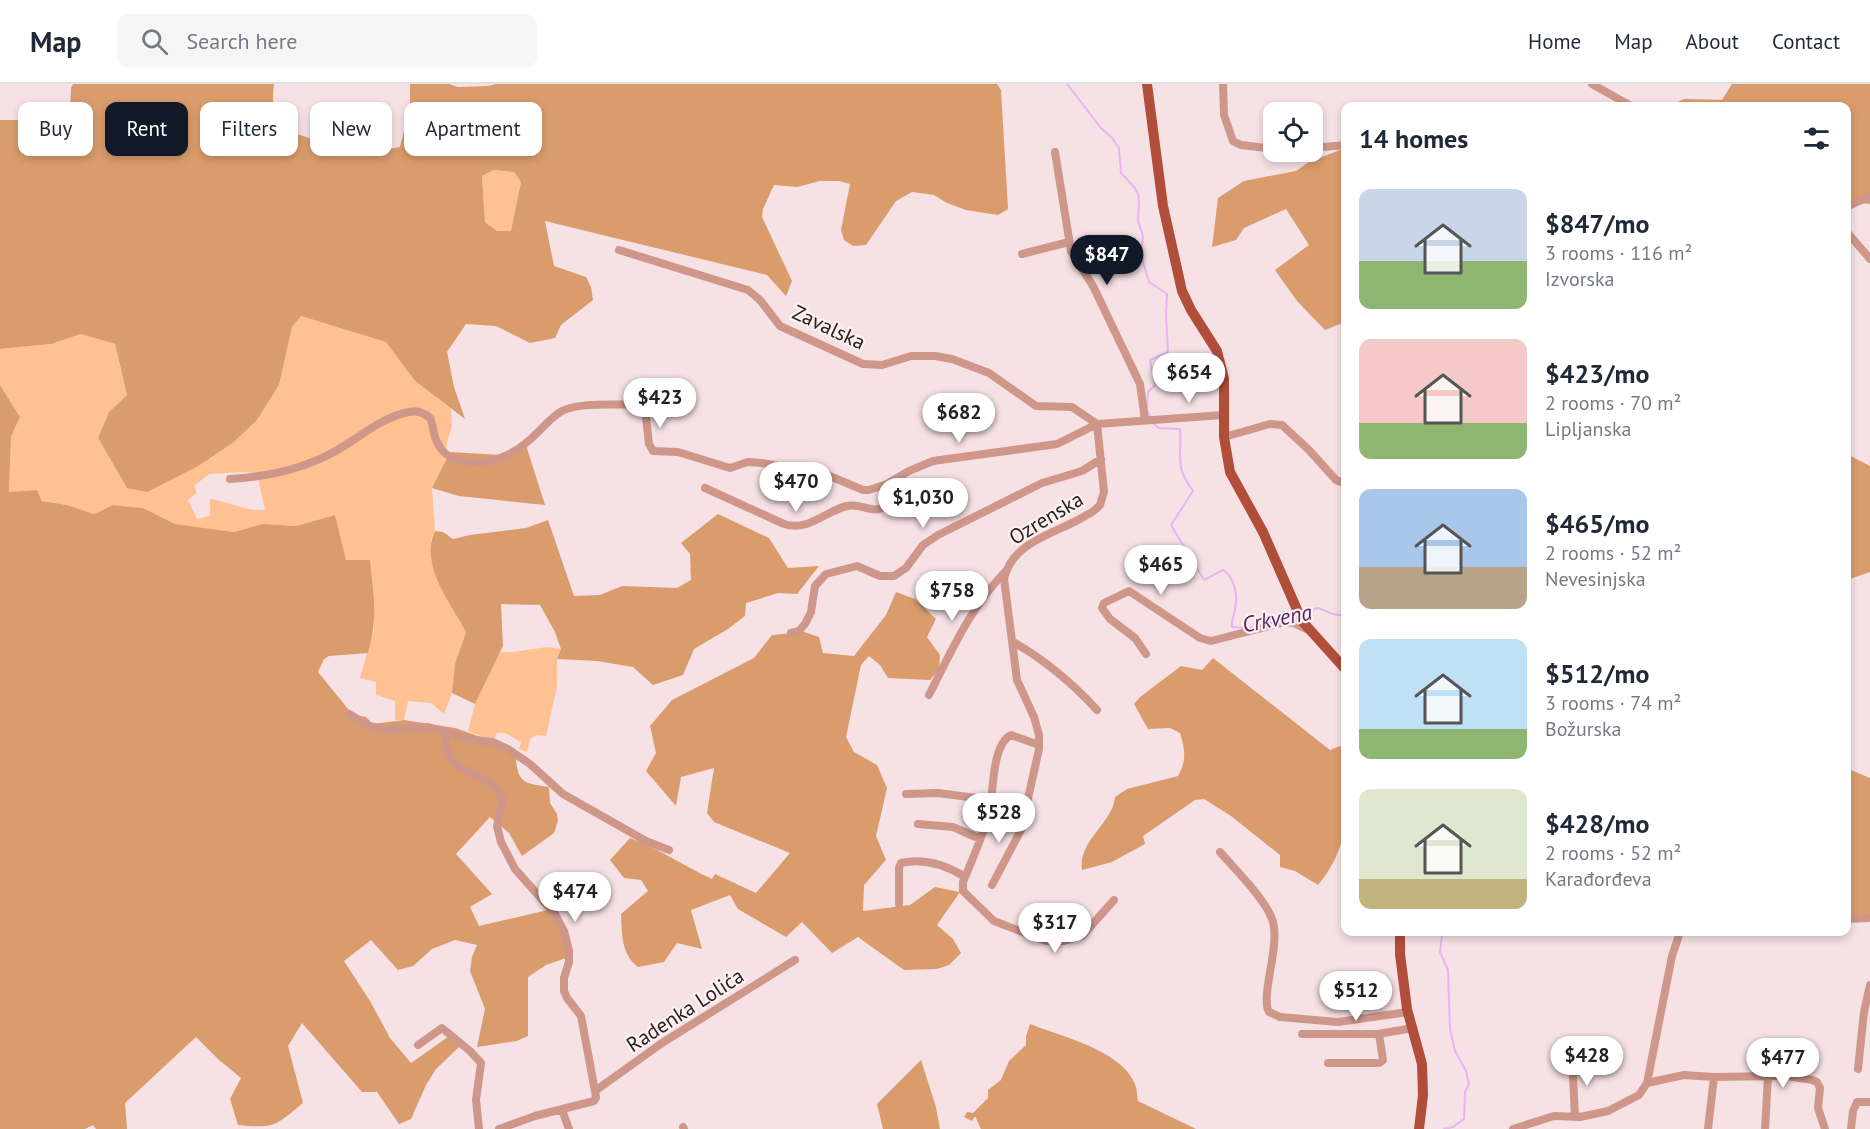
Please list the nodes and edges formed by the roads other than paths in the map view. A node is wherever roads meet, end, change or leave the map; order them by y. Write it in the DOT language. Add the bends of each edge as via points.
graph roads {
  1 [pos="1147,84"];
  2 [pos="1223,84"];
  3 [pos="1592,84"];
  4 [pos="1624,102"];
  5 [pos="1341,145"];
  6 [pos="1323,147"];
  7 [pos="1263,148"];
  8 [pos="1055,152"];
  9 [pos="1870,196"];
  10 [pos="1851,205"];
  11 [pos="1851,237"];
  12 [pos="1069,243"];
  13 [pos="619,250"];
  14 [pos="1022,254"];
  15 [pos="1870,259"];
  16 [pos="1223,415"];
  17 [pos="1146,420"];
  18 [pos="1097,424"];
  19 [pos="1224,437"];
  20 [pos="1101,459"];
  21 [pos="230,479"];
  22 [pos="1341,482"];
  23 [pos="887,484"];
  24 [pos="705,488"];
  25 [pos="1006,571"];
  26 [pos="1304,625"];
  27 [pos="791,633"];
  28 [pos="1013,642"];
  29 [pos="1146,654"];
  30 [pos="1341,665"];
  31 [pos="929,695"];
  32 [pos="1098,710"];
  33 [pos="350,714"];
  34 [pos="447,732"];
  35 [pos="1039,745"];
  36 [pos="906,794"];
  37 [pos="991,800"];
  38 [pos="918,824"];
  39 [pos="980,839"];
  40 [pos="669,850"];
  41 [pos="1220,852"];
  42 [pos="965,877"];
  43 [pos="992,885"];
  44 [pos="1114,900"];
  45 [pos="899,904"];
  46 [pos="1870,918"];
  47 [pos="1851,919"];
  48 [pos="1400,936"];
  49 [pos="1679,936"];
  50 [pos="795,960"];
  51 [pos="1870,985"];
  52 [pos="1408,1012"];
  53 [pos="1413,1028"];
  54 [pos="1302,1034"];
  55 [pos="1379,1034"];
  56 [pos="418,1045"];
  57 [pos="1572,1058"];
  58 [pos="1328,1063"];
  59 [pos="1858,1069"];
  60 [pos="1714,1077"];
  61 [pos="1768,1077"];
  62 [pos="1647,1083"];
  63 [pos="596,1091"];
  64 [pos="1870,1102"];
  65 [pos="562,1110"];
  66 [pos="1575,1116"];
  67 [pos="479,1129"];
  68 [pos="499,1129"];
  69 [pos="569,1129"];
  70 [pos="1419,1129"];
  71 [pos="1513,1129"];
  72 [pos="1708,1129"];
  73 [pos="1766,1129"];
  74 [pos="1825,1129"];
  75 [pos="1851,1129"];
  1 -- 16 [label="main road" via="1163,206 1182,291 1221,362"];
  2 -- 7 [label="street" via="1224,115 1233,141"];
  3 -- 4 [label="street"];
  5 -- 6 [label="street"];
  8 -- 12 [label="street"];
  9 -- 10 [label="street"];
  11 -- 15 [label="street"];
  12 -- 14 [label="street"];
  12 -- 17 [label="street" via="1140,384"];
  13 -- 18 [label="street, Zavalska" via="748,290 780,326 863,364 876,366 911,356 952,359 989,373 1036,406 1072,408"];
  16 -- 17 [label="street"];
  16 -- 19 [label="main road"];
  17 -- 18 [label="street"];
  18 -- 20 [label="street, Ozrenska"];
  18 -- 23 [label="street" via="1056,444 933,461"];
  19 -- 22 [label="street" via="1270,424 1282,425"];
  19 -- 26 [label="main road" via="1230,472 1263,532"];
  20 -- 25 [label="street, Ozrenska" via="1104,492 1100,505 1069,526 1025,546"];
  20 -- 27 [label="street" via="1074,475 1042,483 938,535 894,576 880,576 857,567 826,574 815,586 805,624"];
  21 -- 23 [label="street" via="266,476 331,454 411,411 430,418 442,451 456,460 487,462 507,457 562,411 641,404 653,451 678,452 730,468 748,462 825,474 862,490"];
  23 -- 24 [label="street" via="888,503 882,509 847,506 797,526 784,524"];
  25 -- 28 [label="street, Ozrenska"];
  25 -- 31 [label="street, Ozrenska" via="966,624"];
  26 -- 29 [label="street" via="1285,622 1211,641 1200,638 1129,591 1104,603 1102,608 1110,619 1135,639"];
  26 -- 30 [label="main road"];
  28 -- 32 [label="street" via="1057,671"];
  28 -- 35 [label="street, Ozrenska" via="1018,686 1034,717"];
  33 -- 34 [label="street" via="369,726 387,730 422,726"];
  34 -- 40 [label="street" via="508,749 563,794"];
  34 -- 63 [label="street" via="450,758 499,791 503,801 497,826 501,842 515,869 555,914 564,931 569,962 564,991 581,1016"];
  35 -- 37 [label="street" via="1011,735 1006,738 994,768"];
  35 -- 43 [label="street, Ozrenska" via="1021,830"];
  36 -- 37 [label="street" via="938,793"];
  37 -- 39 [label="street"];
  38 -- 39 [label="street" via="953,827"];
  39 -- 42 [label="street"];
  41 -- 52 [label="street" via="1266,906 1273,920 1274,955 1266,1002 1269,1012 1280,1017 1338,1022"];
  42 -- 44 [label="street" via="963,891 994,921 1046,941 1082,936"];
  42 -- 45 [label="street" via="939,864 901,863"];
  46 -- 47 [label="street"];
  48 -- 52 [label="main road"];
  49 -- 62 [label="street"];
  50 -- 63 [label="street, Radenka Lolića" via="662,1043"];
  51 -- 59 [label="street"];
  52 -- 53 [label="main road"];
  53 -- 55 [label="street"];
  53 -- 70 [label="main road" via="1423,1077"];
  54 -- 55 [label="street"];
  55 -- 58 [label="street" via="1383,1060 1379,1063"];
  56 -- 67 [label="street" via="442,1028 479,1059"];
  57 -- 66 [label="street"];
  60 -- 61 [label="street"];
  60 -- 62 [label="street" via="1684,1075"];
  60 -- 72 [label="street"];
  61 -- 73 [label="street"];
  61 -- 74 [label="street" via="1788,1076 1817,1082 1818,1108"];
  62 -- 66 [label="street" via="1639,1095 1608,1111"];
  63 -- 65 [label="street, Radenka Lolića" via="594,1101"];
  64 -- 75 [label="street" via="1860,1101 1855,1106"];
  65 -- 68 [label="street"];
  65 -- 69 [label="street"];
  66 -- 71 [label="street" via="1554,1116"];
}
